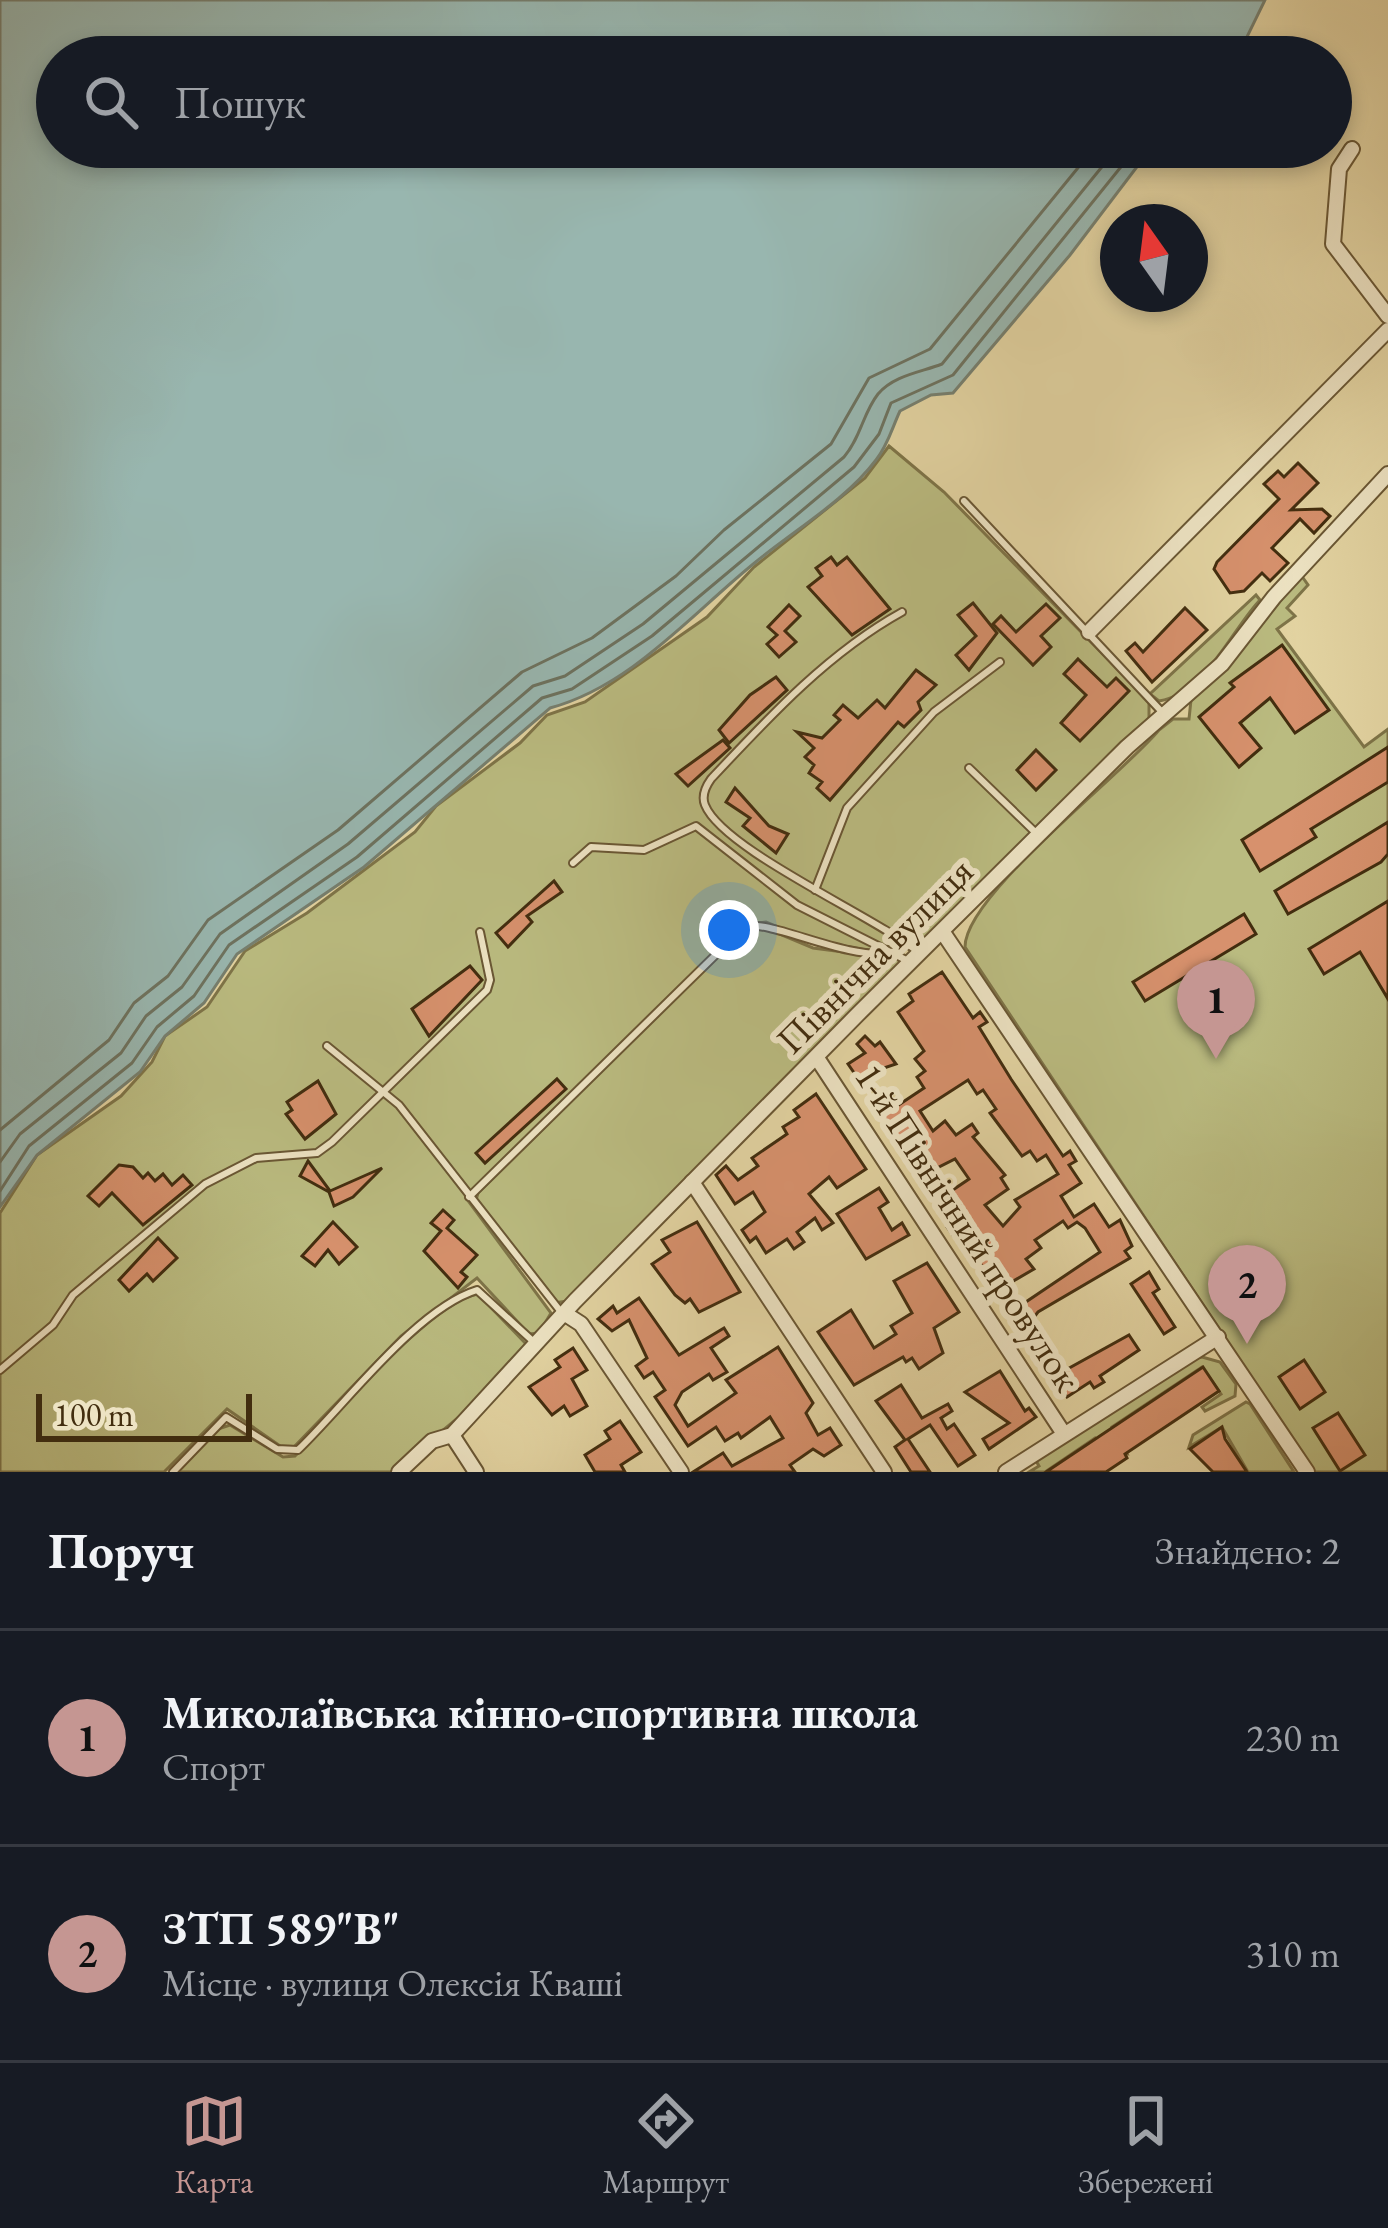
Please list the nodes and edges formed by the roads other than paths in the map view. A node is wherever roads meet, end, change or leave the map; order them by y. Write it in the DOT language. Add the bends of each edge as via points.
graph roads {
  1 [pos="1340,168"];
  2 [pos="1388,316"];
  3 [pos="1388,330"];
  4 [pos="1388,474"];
  5 [pos="964,501"];
  6 [pos="902,612"];
  7 [pos="1088,632"];
  8 [pos="1000,662"];
  9 [pos="1164,714"];
  10 [pos="969,768"];
  11 [pos="1038,836"];
  12 [pos="573,862"];
  13 [pos="815,890"];
  14 [pos="480,932"];
  15 [pos="944,934"];
  16 [pos="891,953"];
  17 [pos="916,959"];
  18 [pos="327,1046"];
  19 [pos="817,1058"];
  20 [pos="383,1092"];
  21 [pos="692,1182"];
  22 [pos="470,1197"];
  23 [pos="564,1313"];
  24 [pos="1218,1336"];
  25 [pos="536,1344"];
  26 [pos="0,1370"];
  27 [pos="1064,1434"];
  28 [pos="452,1435"];
  29 [pos="173,1472"];
  30 [pos="399,1472"];
  31 [pos="476,1472"];
  32 [pos="681,1472"];
  33 [pos="884,1472"];
  34 [pos="1006,1472"];
  35 [pos="1306,1472"];
  1 -- 2 [label="street" via="1333,244"];
  3 -- 7 [label="street"];
  4 -- 9 [label="street, Північна вулиця" via="1222,664"];
  5 -- 7 [label="lane"];
  6 -- 13 [label="lane" via="799,689 706,787 708,810"];
  7 -- 9 [label="lane"];
  8 -- 13 [label="lane" via="934,712 847,808"];
  9 -- 11 [label="street, Північна вулиця"];
  10 -- 11 [label="lane"];
  11 -- 15 [label="street, Північна вулиця"];
  12 -- 16 [label="lane" via="591,847 644,850 696,826 797,905"];
  13 -- 17 [label="lane"];
  14 -- 20 [label="lane" via="487,991"];
  15 -- 17 [label="street, Північна вулиця"];
  15 -- 24 [label="street"];
  16 -- 17 [label="lane"];
  16 -- 22 [label="lane" via="821,946 767,924 744,927"];
  17 -- 19 [label="street, Північна вулиця"];
  18 -- 20 [label="lane"];
  19 -- 21 [label="street, Північна вулиця"];
  19 -- 27 [label="street, 1-й Північний провулок"];
  20 -- 22 [label="lane"];
  20 -- 26 [label="lane" via="317,1153 256,1158 205,1184 83,1286 53,1325"];
  21 -- 23 [label="street, Північна вулиця"];
  21 -- 33 [label="street"];
  22 -- 23 [label="lane"];
  23 -- 25 [label="street, Північна вулиця"];
  23 -- 32 [label="street" via="581,1324"];
  24 -- 27 [label="street"];
  24 -- 35 [label="street"];
  25 -- 28 [label="street, Північна вулиця"];
  25 -- 29 [label="lane" via="477,1290 463,1294 401,1343 298,1450 278,1449 226,1417"];
  27 -- 34 [label="street"];
  28 -- 30 [label="street, Північна вулиця" via="432,1441"];
  28 -- 31 [label="street"];
}
